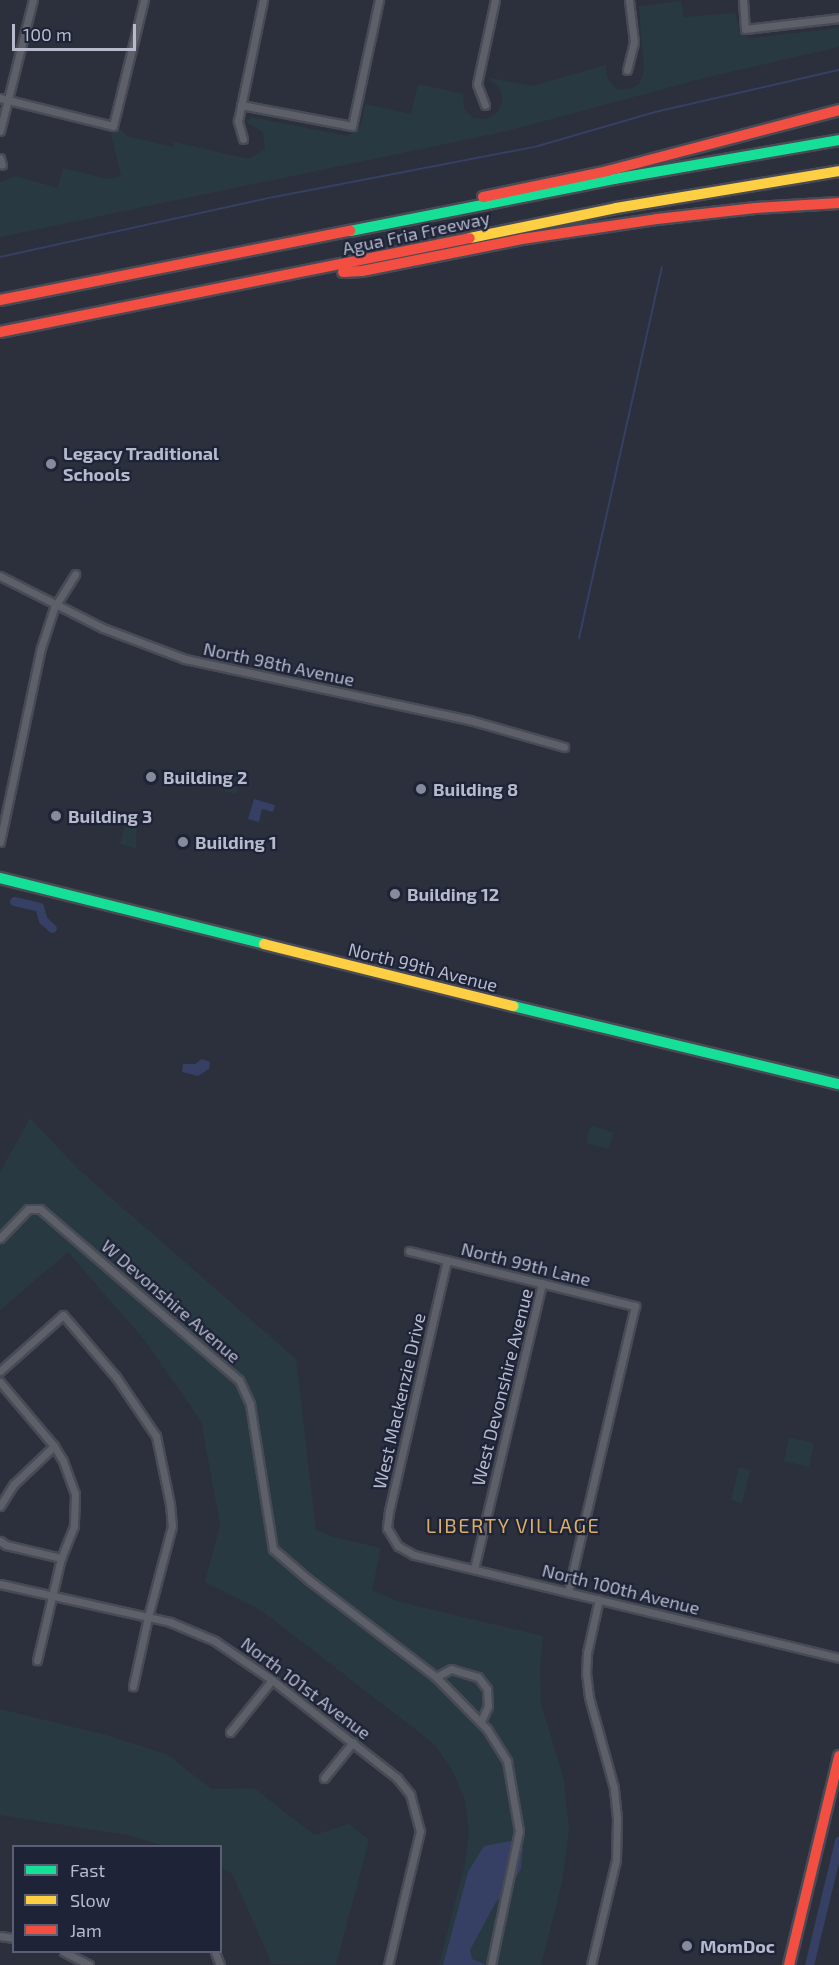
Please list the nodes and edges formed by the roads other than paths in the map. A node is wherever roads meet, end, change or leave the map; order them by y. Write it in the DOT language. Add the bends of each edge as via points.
graph roads {
  1 [pos="33,0"];
  2 [pos="144,0"];
  3 [pos="263,0"];
  4 [pos="379,0"];
  5 [pos="495,0"];
  6 [pos="629,0"];
  7 [pos="743,0"];
  8 [pos="839,18"];
  9 [pos="627,70"];
  10 [pos="0,98"];
  11 [pos="8,100"];
  12 [pos="241,105"];
  13 [pos="485,105"];
  14 [pos="839,110"];
  15 [pos="0,131"];
  16 [pos="243,139"];
  17 [pos="839,140"];
  18 [pos="839,171"];
  19 [pos="839,203"];
  20 [pos="305,240"];
  21 [pos="305,273"];
  22 [pos="0,300"];
  23 [pos="0,332"];
  24 [pos="75,574"];
  25 [pos="0,576"];
  26 [pos="56,604"];
  27 [pos="564,747"];
  28 [pos="0,842"];
  29 [pos="0,878"];
  30 [pos="839,1084"];
  31 [pos="0,1238"];
  32 [pos="409,1251"];
  33 [pos="447,1260"];
  34 [pos="542,1283"];
  35 [pos="0,1371"];
  36 [pos="0,1382"];
  37 [pos="54,1446"];
  38 [pos="0,1506"];
  39 [pos="0,1542"];
  40 [pos="398,1546"];
  41 [pos="61,1558"];
  42 [pos="474,1569"];
  43 [pos="0,1584"];
  44 [pos="568,1593"];
  45 [pos="52,1596"];
  46 [pos="599,1599"];
  47 [pos="147,1617"];
  48 [pos="839,1658"];
  49 [pos="37,1660"];
  50 [pos="436,1677"];
  51 [pos="272,1680"];
  52 [pos="133,1686"];
  53 [pos="481,1720"];
  54 [pos="230,1732"];
  55 [pos="353,1742"];
  56 [pos="839,1756"];
  57 [pos="324,1778"];
  58 [pos="66,1953"];
  59 [pos="89,1965"];
  60 [pos="388,1965"];
  61 [pos="491,1965"];
  62 [pos="591,1965"];
  63 [pos="789,1965"];
  1 -- 11 [label="street"];
  2 -- 11 [label="street" via="113,126"];
  3 -- 12 [label="street"];
  4 -- 12 [label="street" via="352,126"];
  5 -- 13 [label="street" via="477,84"];
  6 -- 9 [label="street" via="634,42"];
  7 -- 8 [label="street" via="745,29"];
  10 -- 11 [label="street"];
  11 -- 15 [label="street"];
  12 -- 16 [label="street" via="237,121"];
  14 -- 20 [label="main road" via="607,171 357,223"];
  17 -- 20 [label="main road, Agua Fria Freeway" via="614,179"];
  18 -- 21 [label="main road, Agua Fria Freeway" via="616,208"];
  19 -- 21 [label="main road" via="657,219 522,239 362,272"];
  20 -- 22 [label="main road, Agua Fria Freeway"];
  21 -- 23 [label="main road, Agua Fria Freeway"];
  24 -- 26 [label="street"];
  25 -- 26 [label="street, North 98th Avenue"];
  26 -- 27 [label="street, North 98th Avenue" via="103,628 185,659 470,720"];
  26 -- 28 [label="street" via="41,648"];
  29 -- 30 [label="main road, North 99th Avenue"];
  31 -- 50 [label="street, W Devonshire Avenue" via="28,1209 40,1209 239,1380 250,1404 273,1549"];
  32 -- 33 [label="street, North 99th Lane"];
  33 -- 34 [label="street, North 99th Lane"];
  33 -- 40 [label="street, West Mackenzie Drive" via="389,1511 387,1528"];
  34 -- 42 [label="street, West Devonshire Avenue"];
  34 -- 44 [label="street, North 99th Lane" via="635,1306"];
  35 -- 47 [label="street" via="63,1315 116,1377 156,1436 172,1527"];
  36 -- 37 [label="street"];
  37 -- 38 [label="street" via="14,1484"];
  37 -- 41 [label="street" via="75,1494 74,1527"];
  39 -- 41 [label="street"];
  40 -- 42 [label="street, North 100th Avenue" via="414,1555"];
  41 -- 45 [label="street"];
  42 -- 44 [label="street, North 100th Avenue"];
  43 -- 45 [label="street, North 101st Avenue"];
  44 -- 46 [label="street, North 100th Avenue"];
  45 -- 47 [label="street, North 101st Avenue"];
  45 -- 49 [label="street"];
  46 -- 48 [label="street, North 100th Avenue"];
  46 -- 62 [label="street" via="586,1673 614,1788 617,1818 616,1860"];
  47 -- 51 [label="street, North 101st Avenue" via="215,1641"];
  47 -- 52 [label="street"];
  50 -- 53 [label="street, W Devonshire Avenue"];
  50 -- 53 [label="street" via="451,1669 478,1677 487,1689 488,1706"];
  51 -- 54 [label="street"];
  51 -- 55 [label="street, North 101st Avenue"];
  53 -- 61 [label="street, W Devonshire Avenue" via="507,1761 519,1831"];
  55 -- 57 [label="street"];
  55 -- 60 [label="street, North 101st Avenue" via="397,1778 410,1794 418,1817 418,1849"];
  56 -- 63 [label="main road"];
  58 -- 59 [label="street"];
}
